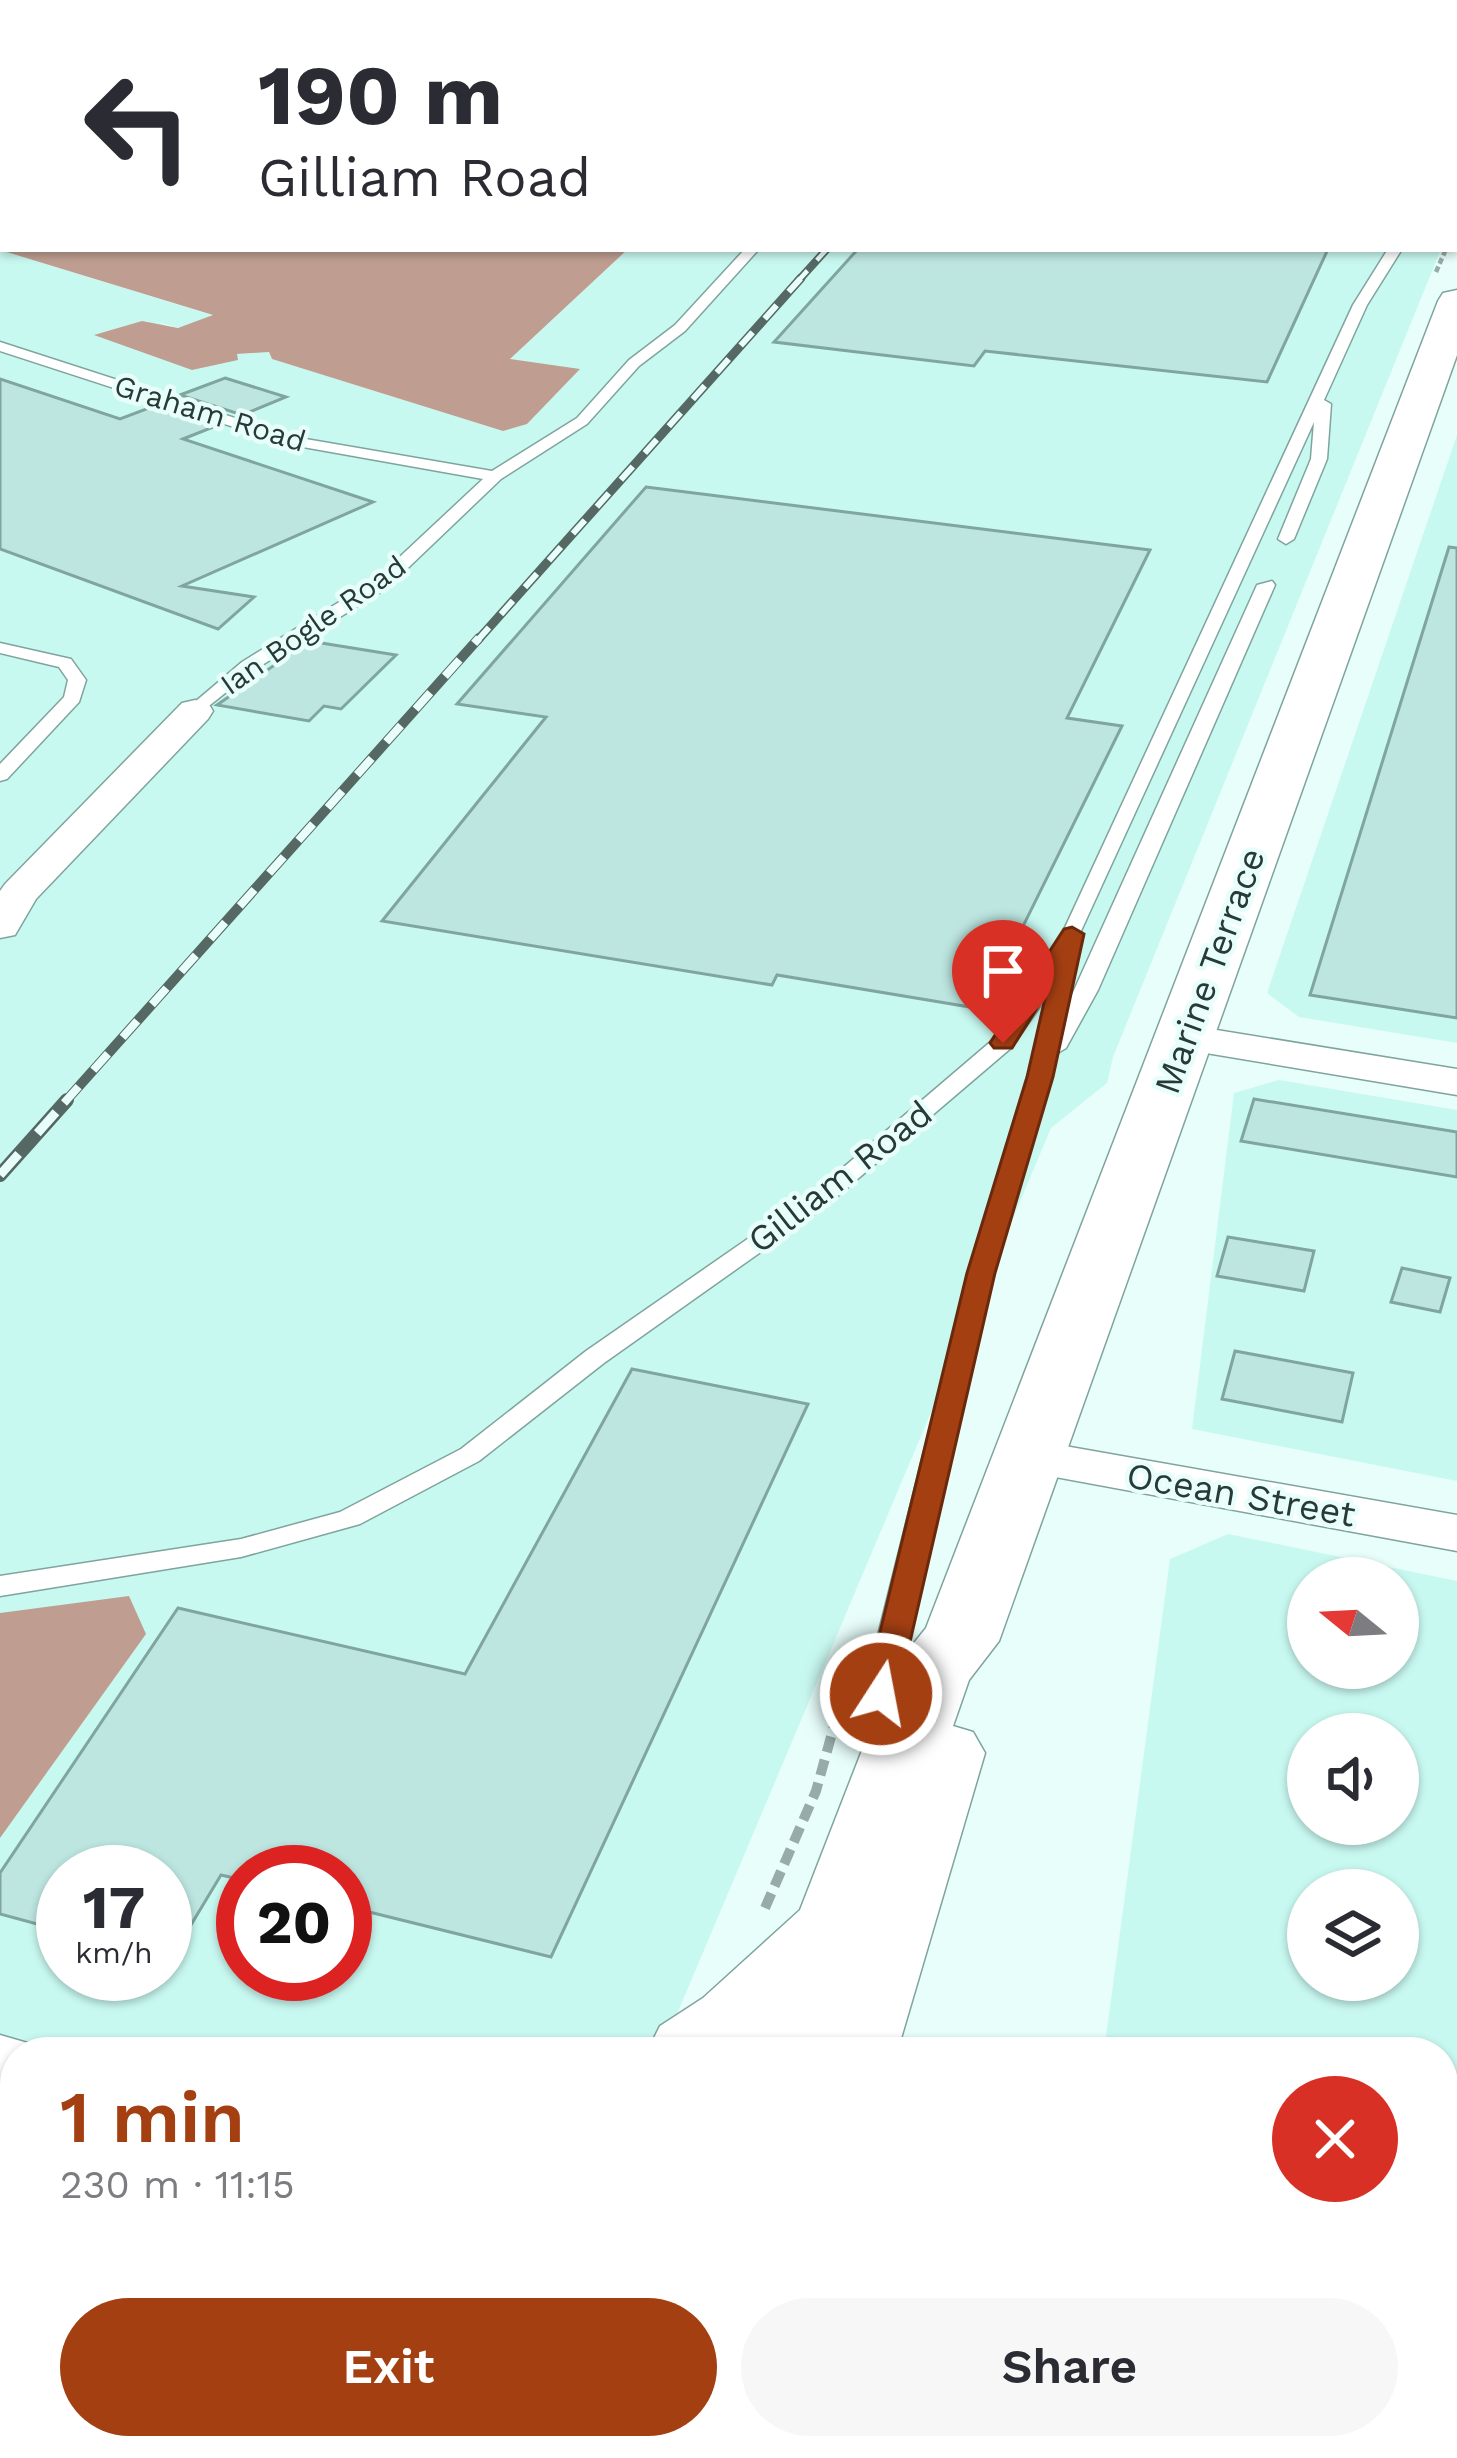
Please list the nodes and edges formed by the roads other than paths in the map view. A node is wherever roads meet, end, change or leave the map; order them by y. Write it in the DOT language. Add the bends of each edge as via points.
graph roads {
  1 [pos="749,252"];
  2 [pos="1393,252"];
  3 [pos="1444,293"];
  4 [pos="0,346"];
  5 [pos="1324,389"];
  6 [pos="495,476"];
  7 [pos="1286,539"];
  8 [pos="1266,585"];
  9 [pos="0,647"];
  10 [pos="195,711"];
  11 [pos="0,775"];
  12 [pos="0,926"];
  13 [pos="1072,934"];
  14 [pos="1186,1038"];
  15 [pos="1040,1077"];
  16 [pos="1457,1082"];
  17 [pos="1025,1456"];
  18 [pos="1457,1533"];
  19 [pos="0,1586"];
  20 [pos="961,1641"];
  21 [pos="890,1789"];
  22 [pos="797,1921"];
  23 [pos="714,2037"];
  24 [pos="791,2037"];
  25 [pos="857,2037"];
  1 -- 6 [label="lane, Ian Bogle Road" via="582,421"];
  2 -- 5 [label="lane, Gilliam Road"];
  3 -- 14 [label="main road, Marine Terrace"];
  4 -- 6 [label="lane, Graham Road" via="291,441"];
  5 -- 7 [label="lane" via="1318,459"];
  5 -- 13 [label="lane, Gilliam Road"];
  6 -- 10 [label="lane, Ian Bogle Road" via="381,584 248,666"];
  8 -- 15 [label="lane" via="1087,990"];
  9 -- 11 [label="lane" via="65,663 77,680 73,698"];
  10 -- 12 [label="street, Ian Bogle Road" via="19,893"];
  13 -- 15 [label="lane"];
  13 -- 19 [label="lane, Gilliam Road" via="1003,1043 911,1124 470,1455 350,1518 241,1548"];
  14 -- 16 [label="street"];
  14 -- 17 [label="main road, Marine Terrace"];
  15 -- 21 [label="lane" via="981,1273 885,1663 878,1725"];
  17 -- 18 [label="street, Ocean Street"];
  17 -- 20 [label="main road, Marine Terrace"];
  20 -- 21 [label="main road, Marine Terrace" via="934,1668"];
  20 -- 25 [label="main road, Marine Terrace" via="970,1663"];
  21 -- 22 [label="main road, Marine Terrace"];
  22 -- 23 [label="main road" via="735,2023"];
  22 -- 24 [label="main road, Marine Terrace"];
}
